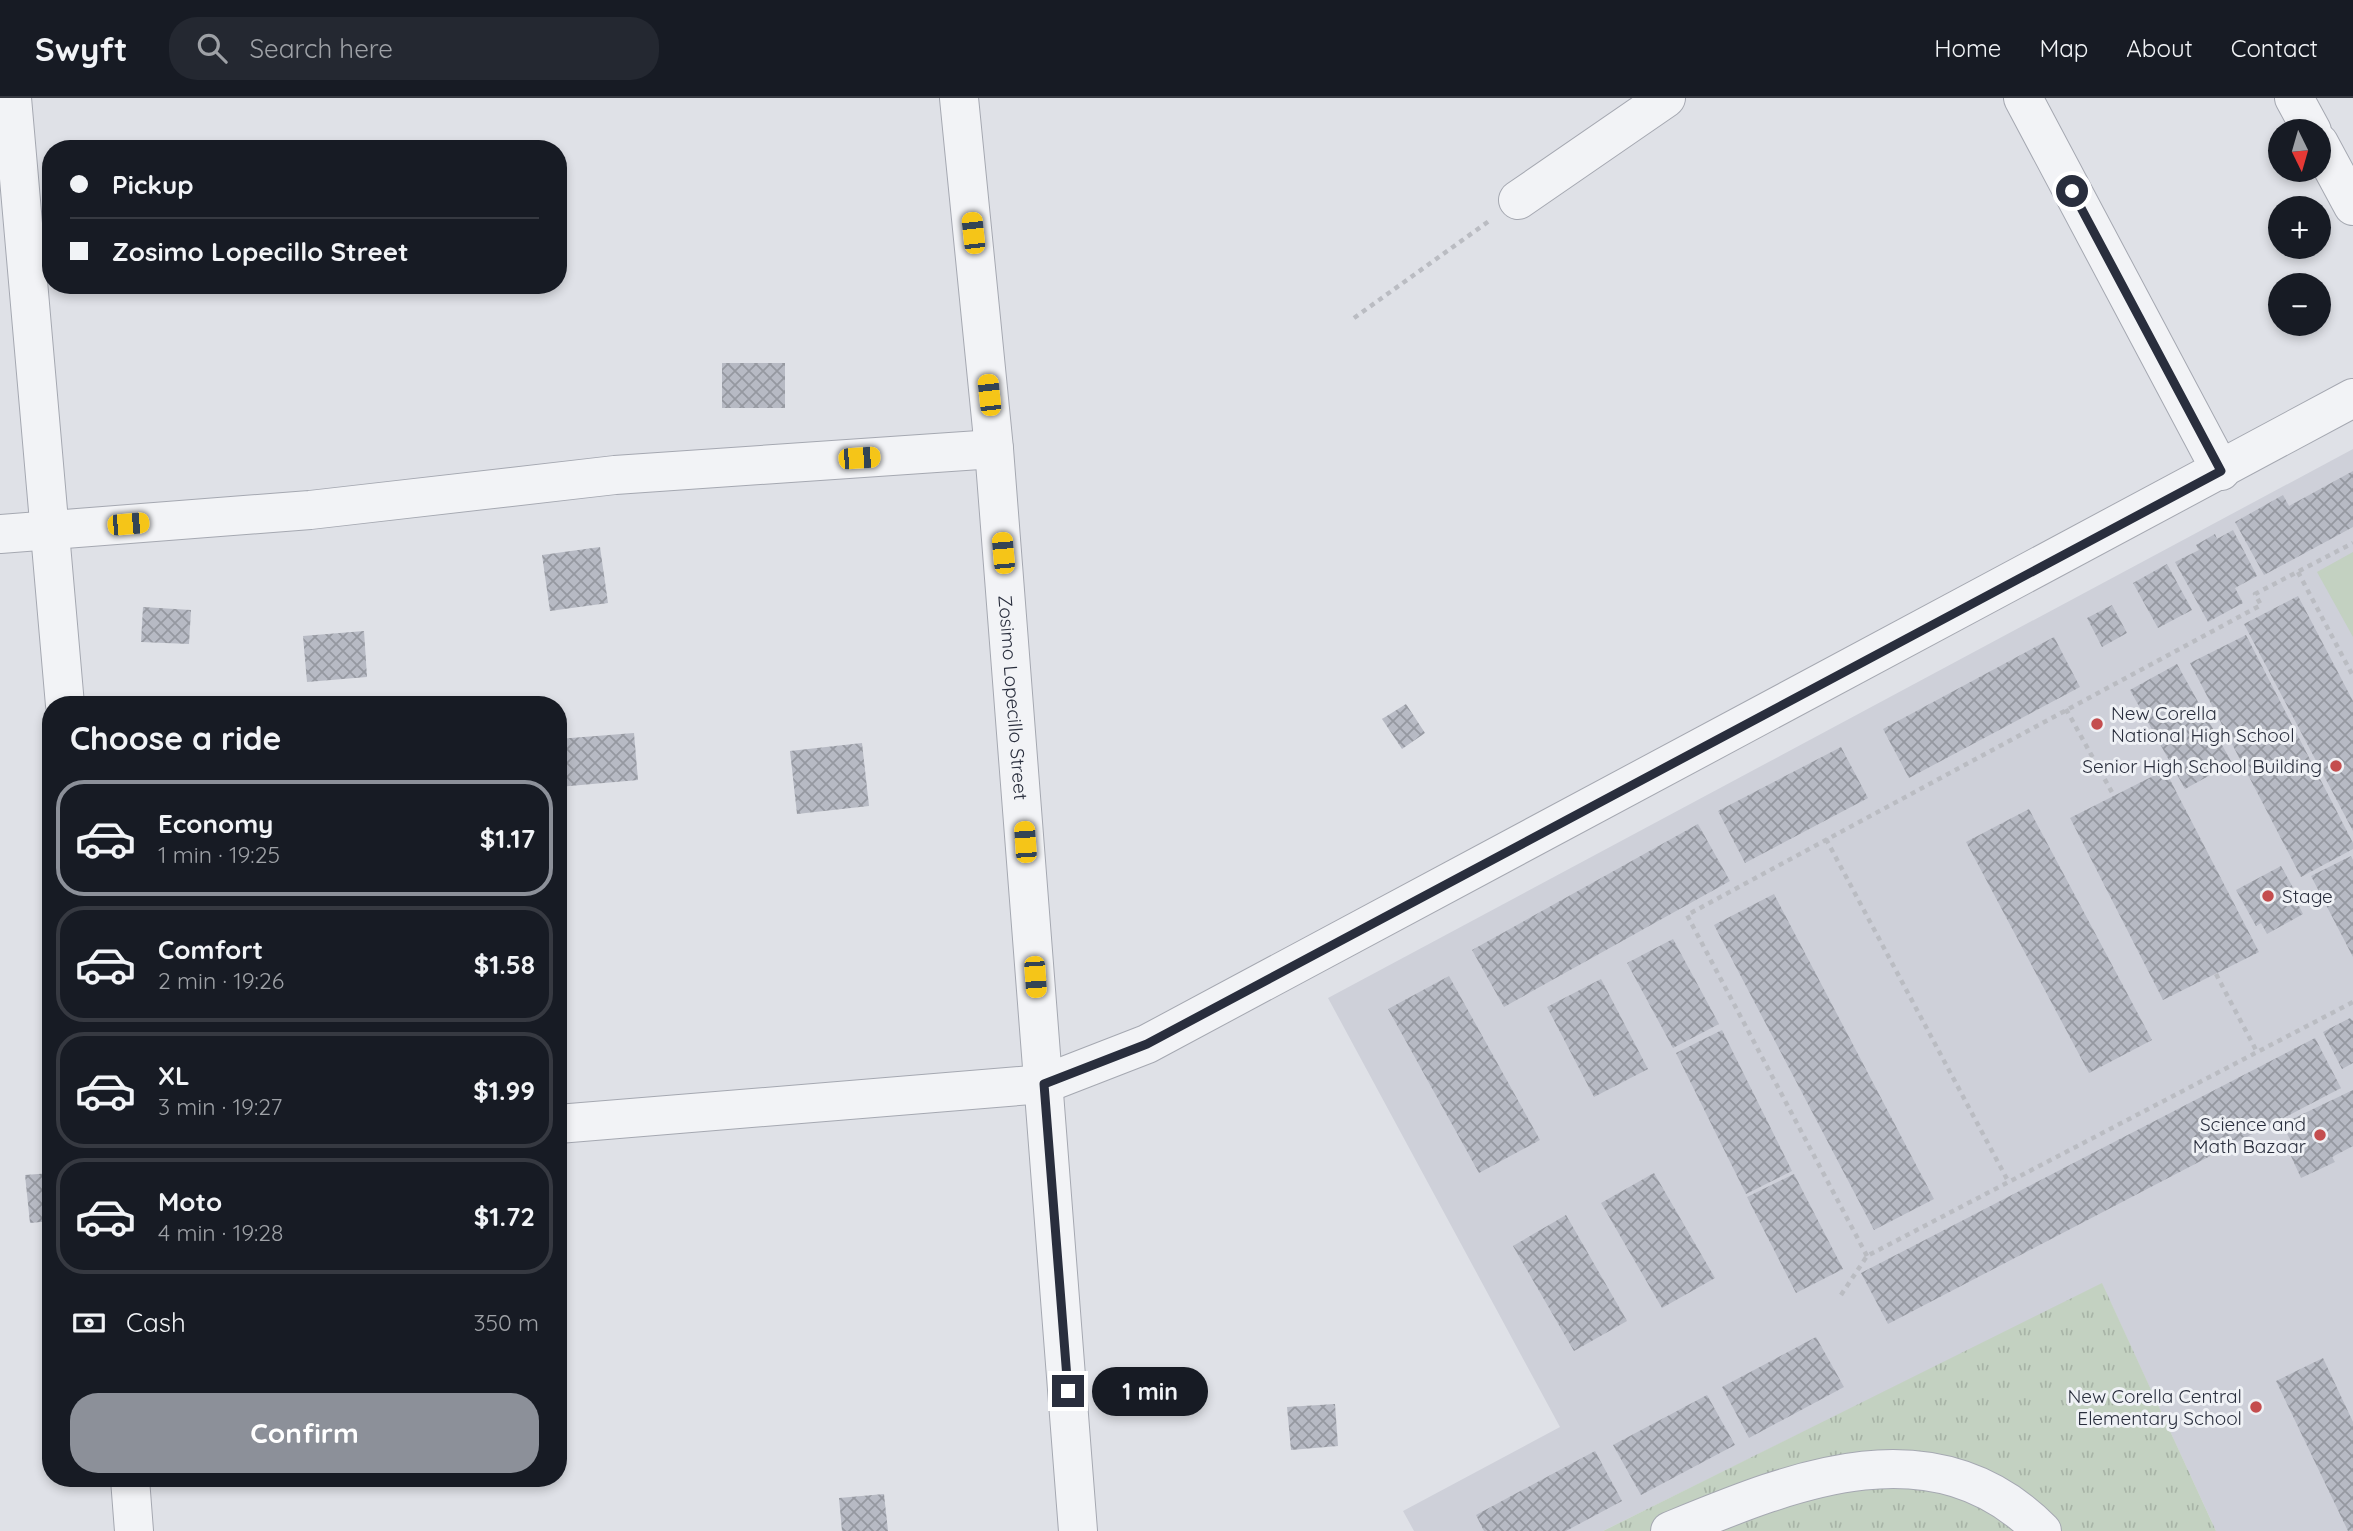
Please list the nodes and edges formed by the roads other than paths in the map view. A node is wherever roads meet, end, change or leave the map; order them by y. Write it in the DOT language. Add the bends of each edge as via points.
graph roads {
  1 [pos="12,98"];
  2 [pos="959,98"];
  3 [pos="1666,98"];
  4 [pos="2023,98"];
  5 [pos="2294,98"];
  6 [pos="2305,119"];
  7 [pos="2331,165"];
  8 [pos="1518,200"];
  9 [pos="2353,206"];
  10 [pos="2353,398"];
  11 [pos="995,449"];
  12 [pos="2221,471"];
  13 [pos="50,530"];
  14 [pos="0,534"];
  15 [pos="64,696"];
  16 [pos="1044,1084"];
  17 [pos="567,1123"];
  18 [pos="131,1487"];
  19 [pos="134,1531"];
  20 [pos="1078,1531"];
  21 [pos="1671,1531"];
  22 [pos="2042,1531"];
  1 -- 13 [label="street"];
  2 -- 11 [label="street, Zosimo Lopecillo Street"];
  3 -- 8 [label="street"];
  4 -- 12 [label="street"];
  5 -- 6 [label="street"];
  7 -- 9 [label="street"];
  10 -- 12 [label="street"];
  11 -- 13 [label="street" via="615,475 310,510"];
  11 -- 16 [label="street, Zosimo Lopecillo Street"];
  12 -- 16 [label="street" via="1147,1044"];
  13 -- 14 [label="street"];
  13 -- 15 [label="street"];
  16 -- 17 [label="street"];
  16 -- 20 [label="street, Zosimo Lopecillo Street"];
  18 -- 19 [label="street"];
  21 -- 22 [label="street" via="1762,1493 1836,1473 1909,1467 1965,1480 2024,1513"];
}
